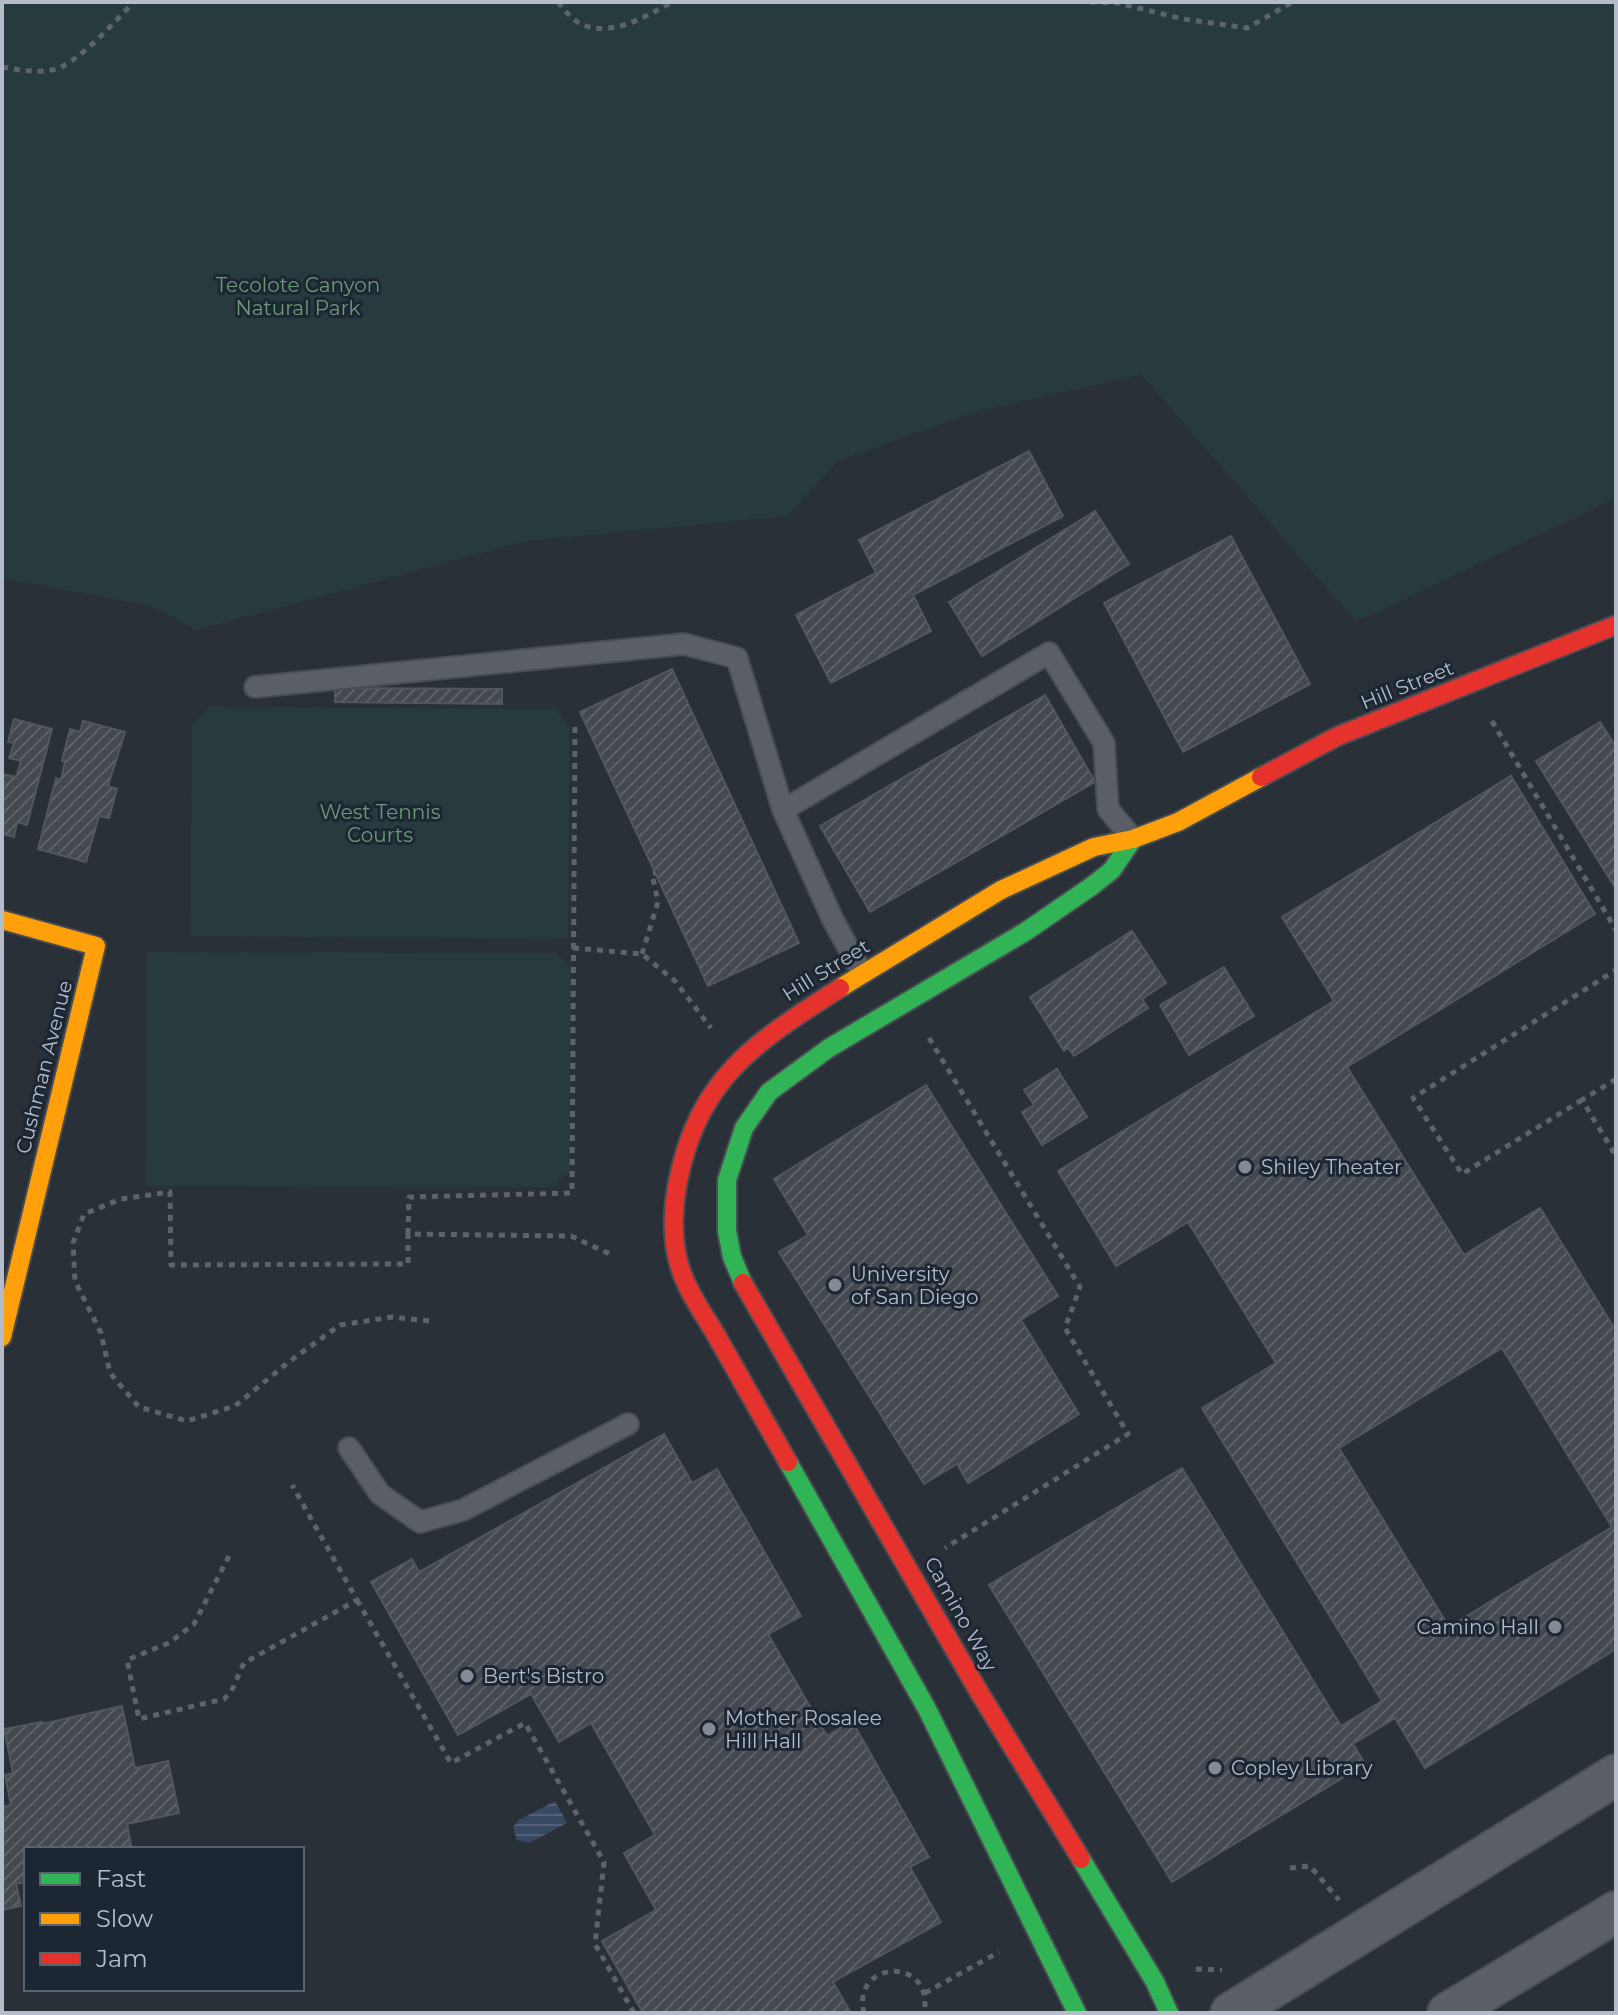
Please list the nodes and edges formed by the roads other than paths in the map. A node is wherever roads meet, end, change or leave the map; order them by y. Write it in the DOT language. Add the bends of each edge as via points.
graph roads {
  1 [pos="1616,625"];
  2 [pos="255,687"];
  3 [pos="783,810"];
  4 [pos="1133,839"];
  5 [pos="2,920"];
  6 [pos="862,973"];
  7 [pos="2,1337"];
  8 [pos="628,1424"];
  9 [pos="349,1448"];
  10 [pos="1616,1775"];
  11 [pos="1616,1912"];
  12 [pos="1077,2013"];
  13 [pos="1169,2013"];
  14 [pos="1231,2013"];
  15 [pos="1448,2013"];
  1 -- 4 [label="street, Hill Street" via="1338,736 1178,822"];
  2 -- 3 [label="lane" via="684,644 737,658"];
  3 -- 4 [label="lane" via="1049,653 1104,743 1108,809"];
  3 -- 6 [label="lane"];
  4 -- 6 [label="street, Hill Street" via="1094,847 1001,890"];
  4 -- 13 [label="street, Camino Way" via="1112,870 1092,886 1025,932 829,1048 769,1092 744,1128 727,1180 727,1231 740,1278"];
  5 -- 7 [label="street, Cushman Avenue" via="96,946"];
  6 -- 12 [label="street, Hill Street" via="773,1031 731,1068 698,1116 685,1146 675,1196 676,1253 692,1297 927,1709"];
  8 -- 9 [label="lane" via="463,1510 420,1522 380,1494"];
  10 -- 14 [label="street"];
  11 -- 15 [label="street"];
}
